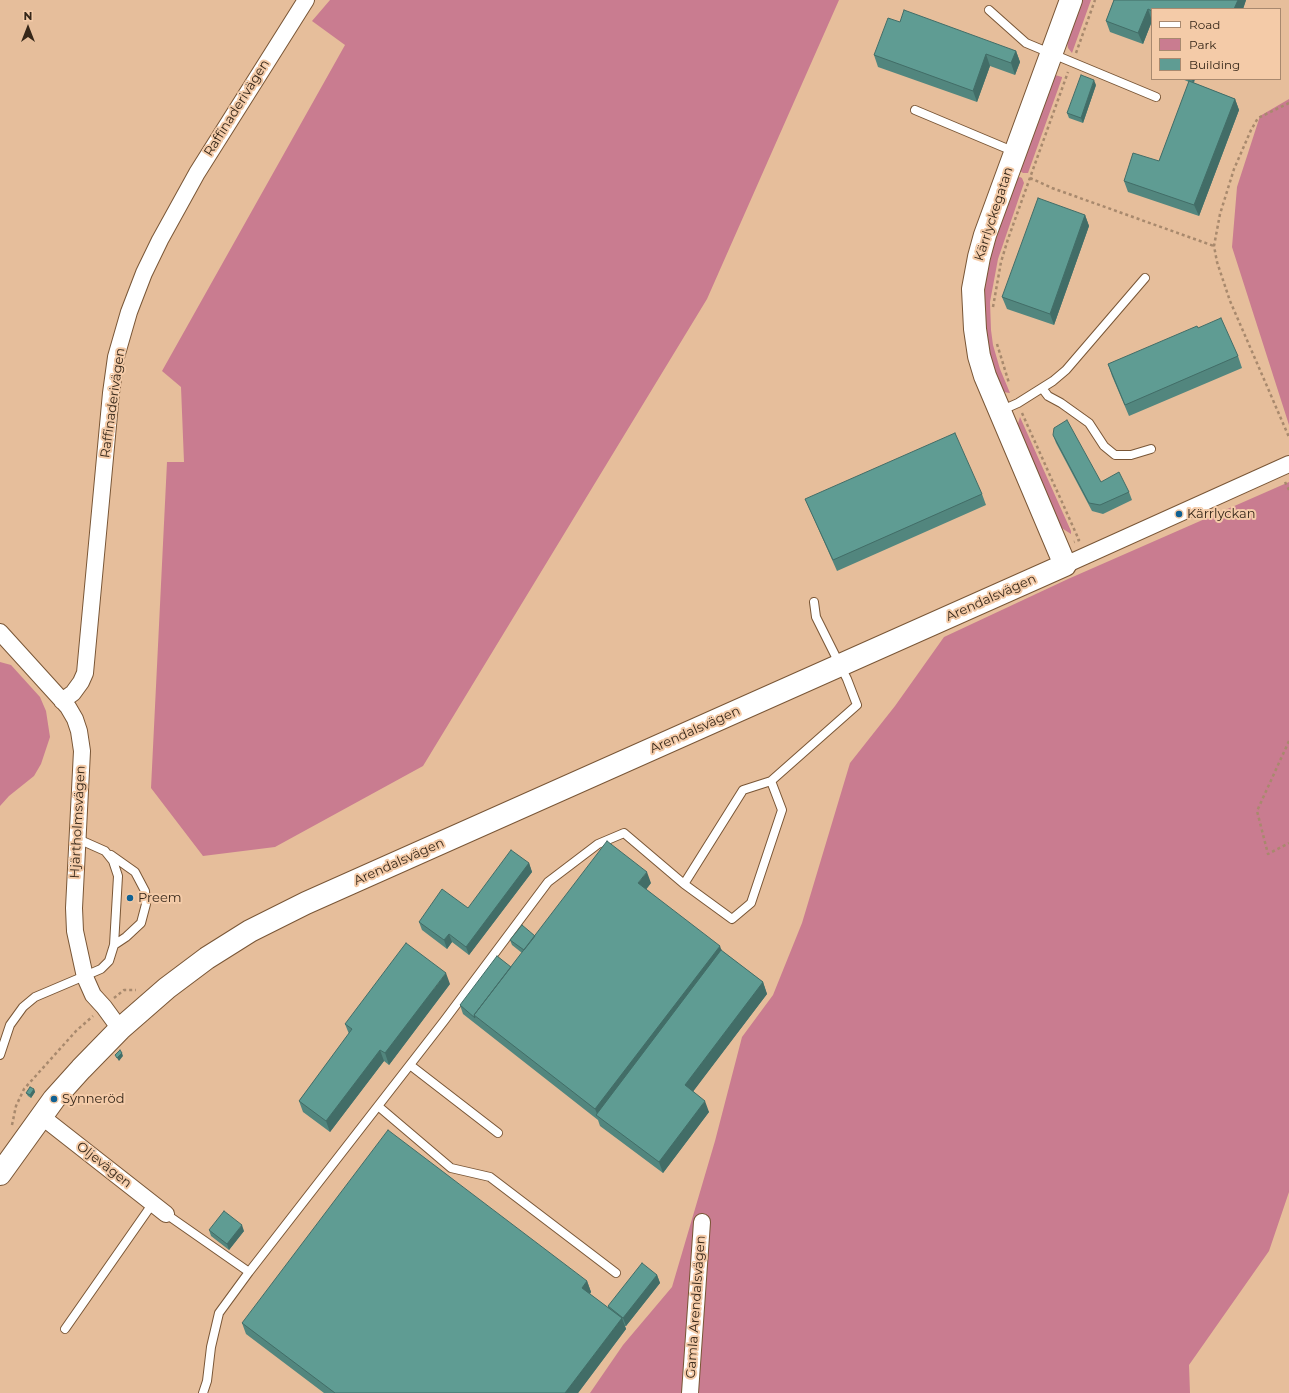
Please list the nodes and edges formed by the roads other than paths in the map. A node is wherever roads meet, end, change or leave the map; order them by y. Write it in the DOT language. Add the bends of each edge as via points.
graph roads {
  1 [pos="306,0"];
  2 [pos="1071,0"];
  3 [pos="989,10"];
  4 [pos="1052,54"];
  5 [pos="1156,97"];
  6 [pos="915,110"];
  7 [pos="1015,153"];
  8 [pos="1145,278"];
  9 [pos="1042,388"];
  10 [pos="1009,407"];
  11 [pos="1151,449"];
  12 [pos="1289,464"];
  13 [pos="1062,557"];
  14 [pos="814,602"];
  15 [pos="0,632"];
  16 [pos="840,665"];
  17 [pos="62,701"];
  18 [pos="771,781"];
  19 [pos="78,839"];
  20 [pos="105,851"];
  21 [pos="684,884"];
  22 [pos="114,946"];
  23 [pos="85,977"];
  24 [pos="120,1029"];
  25 [pos="0,1055"];
  26 [pos="410,1065"];
  27 [pos="378,1106"];
  28 [pos="41,1116"];
  29 [pos="498,1133"];
  30 [pos="0,1174"];
  31 [pos="153,1203"];
  32 [pos="166,1214"];
  33 [pos="702,1222"];
  34 [pos="249,1272"];
  35 [pos="616,1273"];
  36 [pos="65,1329"];
  37 [pos="203,1393"];
  38 [pos="690,1393"];
  1 -- 17 [label="street, Raffinaderivägen" via="197,172 160,240 129,312 116,357 111,393 85,673 73,693"];
  2 -- 4 [label="street, Kärrlyckegatan"];
  3 -- 4 [label="lane" via="1026,43"];
  4 -- 5 [label="lane"];
  4 -- 7 [label="street, Kärrlyckegatan"];
  6 -- 7 [label="lane"];
  7 -- 10 [label="street, Kärrlyckegatan" via="985,234 973,289 975,329 985,376"];
  8 -- 9 [label="lane" via="1066,370"];
  9 -- 10 [label="lane"];
  9 -- 11 [label="lane" via="1048,396 1089,423 1104,446 1115,455"];
  10 -- 13 [label="street, Kärrlyckegatan"];
  12 -- 13 [label="street, Arendalsvägen"];
  13 -- 16 [label="street, Arendalsvägen"];
  14 -- 16 [label="lane" via="816,617"];
  15 -- 17 [label="street, Hjärtholmsvägen"];
  16 -- 18 [label="lane" via="857,705"];
  16 -- 24 [label="street, Arendalsvägen" via="306,903 250,931 167,988"];
  17 -- 19 [label="street, Hjärtholmsvägen" via="75,719 82,751"];
  18 -- 21 [label="lane" via="743,790"];
  18 -- 21 [label="lane" via="782,810 751,903 732,919"];
  19 -- 20 [label="lane"];
  19 -- 23 [label="street, Hjärtholmsvägen" via="75,931"];
  20 -- 22 [label="lane" via="113,860 118,876"];
  20 -- 22 [label="lane" via="135,872 145,891 146,904 141,923"];
  21 -- 26 [label="lane" via="624,832 598,844 548,882"];
  22 -- 23 [label="lane" via="109,961 101,969"];
  23 -- 24 [label="street, Hjärtholmsvägen" via="93,995"];
  23 -- 25 [label="lane" via="35,997 23,1007 10,1025"];
  24 -- 28 [label="street" via="81,1068"];
  26 -- 27 [label="lane"];
  26 -- 29 [label="lane"];
  27 -- 34 [label="lane"];
  27 -- 35 [label="lane" via="451,1168 490,1177"];
  28 -- 30 [label="street"];
  28 -- 31 [label="street, Oljevägen"];
  31 -- 32 [label="street, Oljevägen"];
  31 -- 36 [label="lane"];
  32 -- 34 [label="lane"];
  33 -- 38 [label="street, Gamla Arendalsvägen"];
  34 -- 37 [label="lane" via="219,1313"];
}
